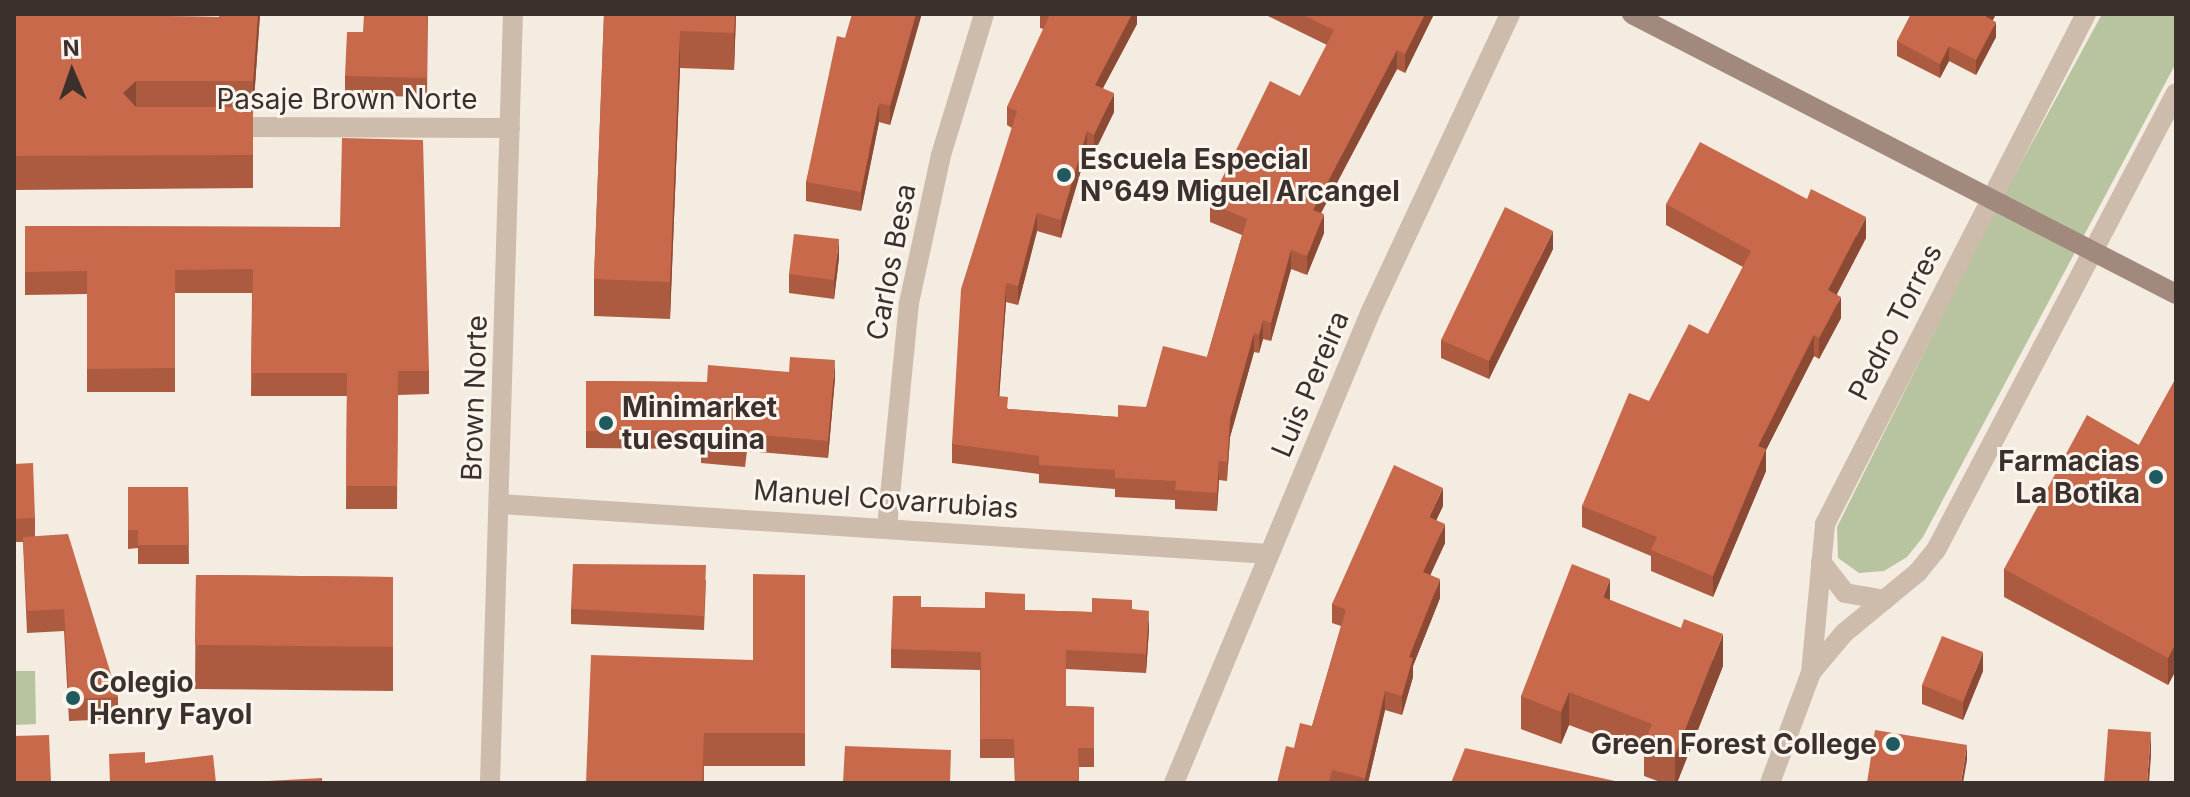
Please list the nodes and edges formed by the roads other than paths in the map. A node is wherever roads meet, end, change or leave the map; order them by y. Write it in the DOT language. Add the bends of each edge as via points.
graph roads {
  1 [pos="513,14"];
  2 [pos="984,14"];
  3 [pos="1510,14"];
  4 [pos="1632,14"];
  5 [pos="2086,14"];
  6 [pos="2176,93"];
  7 [pos="199,127"];
  8 [pos="510,128"];
  9 [pos="1992,196"];
  10 [pos="2095,252"];
  11 [pos="2176,294"];
  12 [pos="499,504"];
  13 [pos="887,527"];
  14 [pos="1269,554"];
  15 [pos="1819,557"];
  16 [pos="1884,600"];
  17 [pos="1811,673"];
  18 [pos="490,783"];
  19 [pos="1174,783"];
  20 [pos="1770,783"];
  1 -- 8 [label="street, Brown Norte"];
  2 -- 13 [label="street, Carlos Besa" via="941,155 915,273 897,391"];
  3 -- 14 [label="street, Luis Pereira" via="1421,198"];
  4 -- 9 [label="main road"];
  5 -- 9 [label="street, Pedro Torres"];
  6 -- 10 [label="street, Pedro Torres"];
  7 -- 8 [label="street, Pasaje Brown Norte"];
  8 -- 12 [label="street, Brown Norte"];
  9 -- 10 [label="main road"];
  9 -- 15 [label="street, Pedro Torres" via="1825,524"];
  10 -- 11 [label="main road"];
  10 -- 16 [label="street, Pedro Torres" via="1936,550"];
  12 -- 13 [label="street, Manuel Covarrubias"];
  12 -- 18 [label="street, Brown Norte"];
  13 -- 14 [label="street, Manuel Covarrubias"];
  14 -- 19 [label="street, Luis Pereira"];
  15 -- 16 [label="street" via="1833,584 1845,593"];
  15 -- 17 [label="street, Pedro Torres"];
  16 -- 17 [label="street, Pedro Torres" via="1844,633"];
  17 -- 20 [label="street, Pedro Torres"];
}
